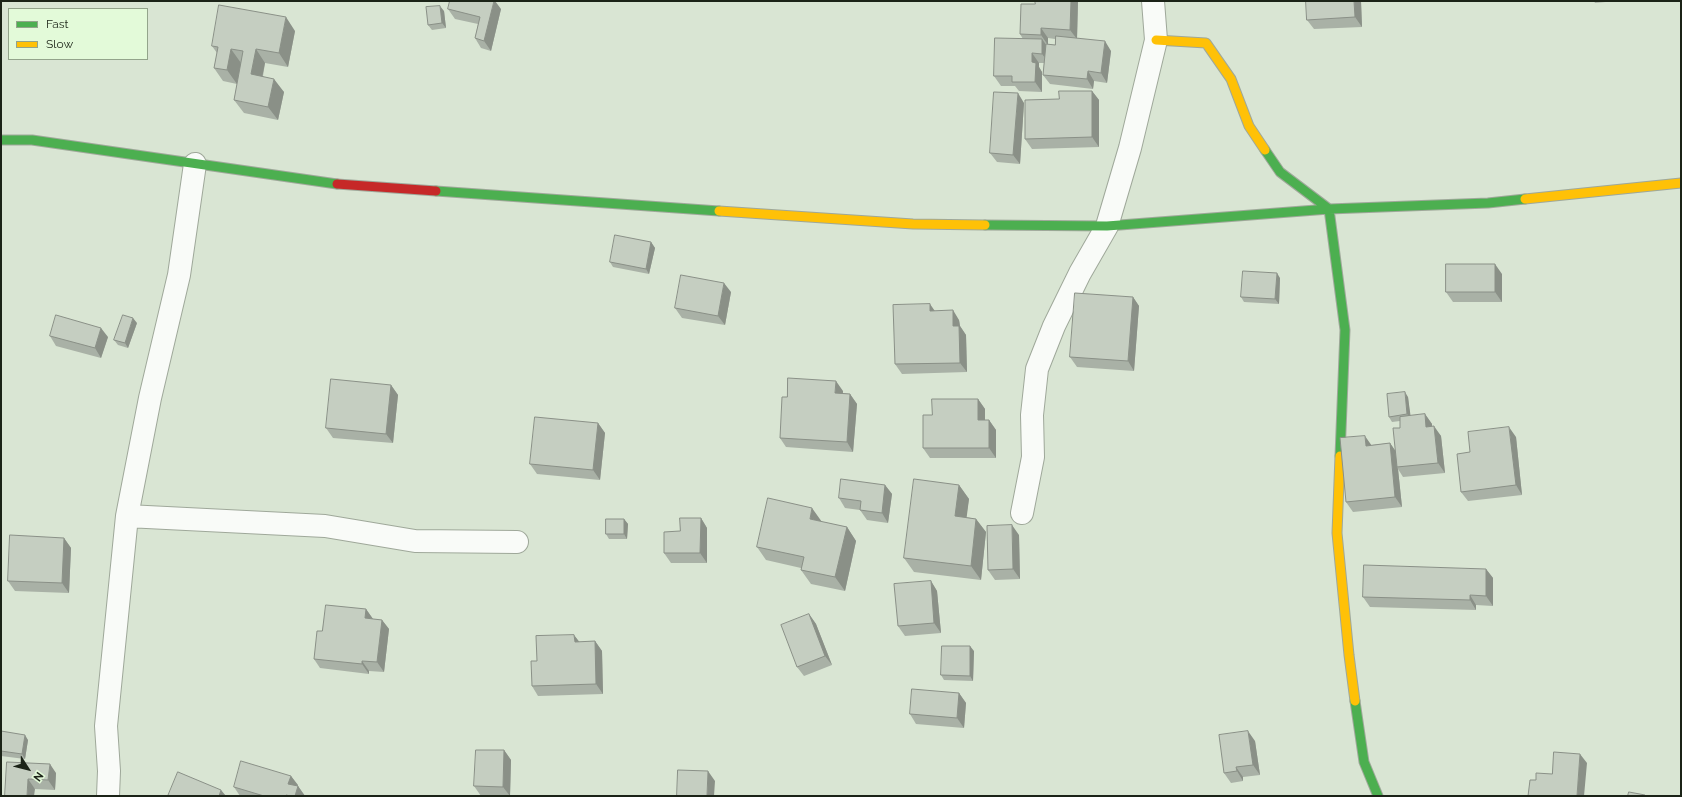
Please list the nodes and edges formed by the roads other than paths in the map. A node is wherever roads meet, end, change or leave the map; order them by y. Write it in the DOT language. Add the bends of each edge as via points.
graph roads {
  1 [pos="1153,1"];
  2 [pos="1156,40"];
  3 [pos="1,140"];
  4 [pos="195,164"];
  5 [pos="1681,183"];
  6 [pos="1329,209"];
  7 [pos="1107,226"];
  8 [pos="1022,514"];
  9 [pos="127,516"];
  10 [pos="517,542"];
  11 [pos="108,796"];
  12 [pos="1378,796"];
  1 -- 2 [label="street"];
  2 -- 6 [label="street" via="1206,43 1230,79 1249,126 1280,172"];
  2 -- 7 [label="street" via="1130,148"];
  3 -- 4 [label="street" via="32,140"];
  4 -- 7 [label="street" via="347,185 905,224"];
  4 -- 9 [label="street" via="179,276 150,398"];
  5 -- 6 [label="street" via="1488,203"];
  6 -- 7 [label="street"];
  6 -- 12 [label="street" via="1345,330 1337,532 1348,655 1364,762"];
  7 -- 8 [label="street" via="1054,326 1037,369 1032,415 1033,458"];
  9 -- 10 [label="street" via="325,526 415,541"];
  9 -- 11 [label="street" via="106,726"];
}
